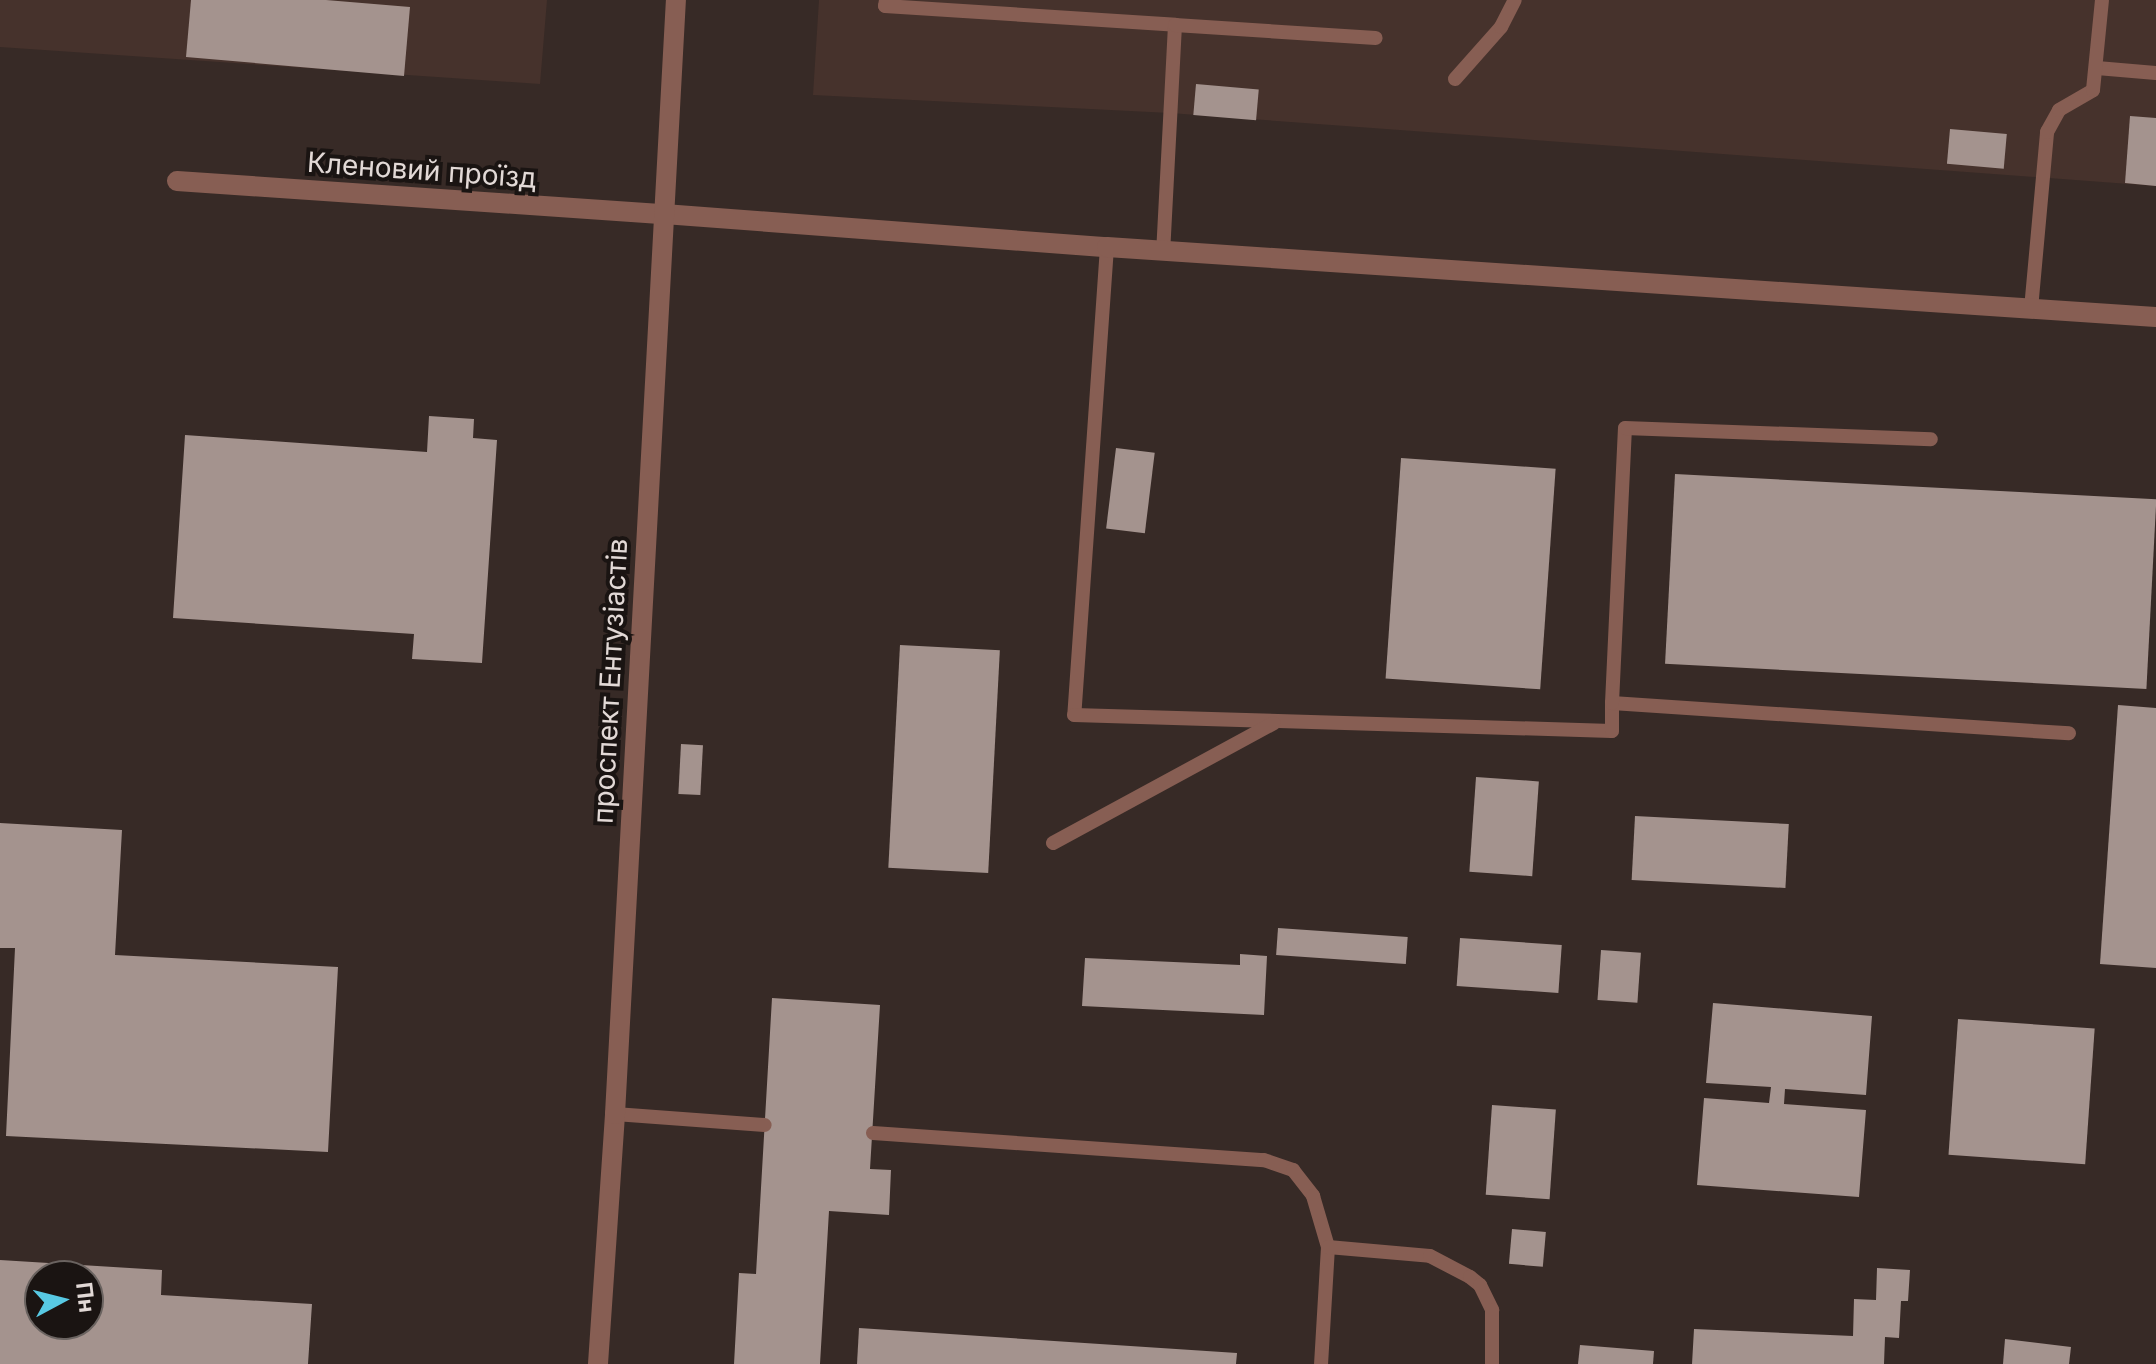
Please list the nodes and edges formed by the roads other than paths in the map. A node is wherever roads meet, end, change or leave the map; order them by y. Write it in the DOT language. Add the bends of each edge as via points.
graph roads {
  1 [pos="676,0"];
  2 [pos="886,0"];
  3 [pos="1515,0"];
  4 [pos="2102,0"];
  5 [pos="1175,25"];
  6 [pos="1376,38"];
  7 [pos="2097,68"];
  8 [pos="2156,73"];
  9 [pos="1455,79"];
  10 [pos="177,181"];
  11 [pos="664,214"];
  12 [pos="1107,247"];
  13 [pos="1163,251"];
  14 [pos="2031,309"];
  15 [pos="2156,317"];
  16 [pos="1931,439"];
  17 [pos="1612,703"];
  18 [pos="1277,721"];
  19 [pos="2069,733"];
  20 [pos="1053,843"];
  21 [pos="615,1114"];
  22 [pos="765,1125"];
  23 [pos="873,1133"];
  24 [pos="1328,1247"];
  25 [pos="598,1364"];
  26 [pos="1321,1364"];
  27 [pos="1492,1364"];
  1 -- 11 [label="street, проспект Ентузіастів"];
  2 -- 5 [label="lane" via="885,6"];
  3 -- 9 [label="lane" via="1501,27"];
  4 -- 7 [label="lane"];
  5 -- 6 [label="lane"];
  5 -- 13 [label="lane"];
  7 -- 8 [label="lane"];
  7 -- 14 [label="lane" via="2093,90 2059,110 2047,132"];
  10 -- 11 [label="street, Кленовий проїзд"];
  11 -- 12 [label="street, Кленовий проїзд"];
  11 -- 21 [label="street, проспект Ентузіастів"];
  12 -- 13 [label="street, Кленовий проїзд"];
  12 -- 18 [label="lane" via="1074,715"];
  13 -- 14 [label="street, Кленовий проїзд"];
  14 -- 15 [label="street, Кленовий проїзд"];
  16 -- 17 [label="lane" via="1625,428"];
  17 -- 18 [label="lane" via="1612,731"];
  17 -- 19 [label="lane"];
  18 -- 20 [label="lane"];
  21 -- 22 [label="lane"];
  21 -- 25 [label="street, проспект Ентузіастів"];
  23 -- 24 [label="lane" via="1279,1164 1293,1170 1313,1196"];
  24 -- 26 [label="lane"];
  24 -- 27 [label="lane" via="1430,1256 1470,1277 1492,1310"];
}
